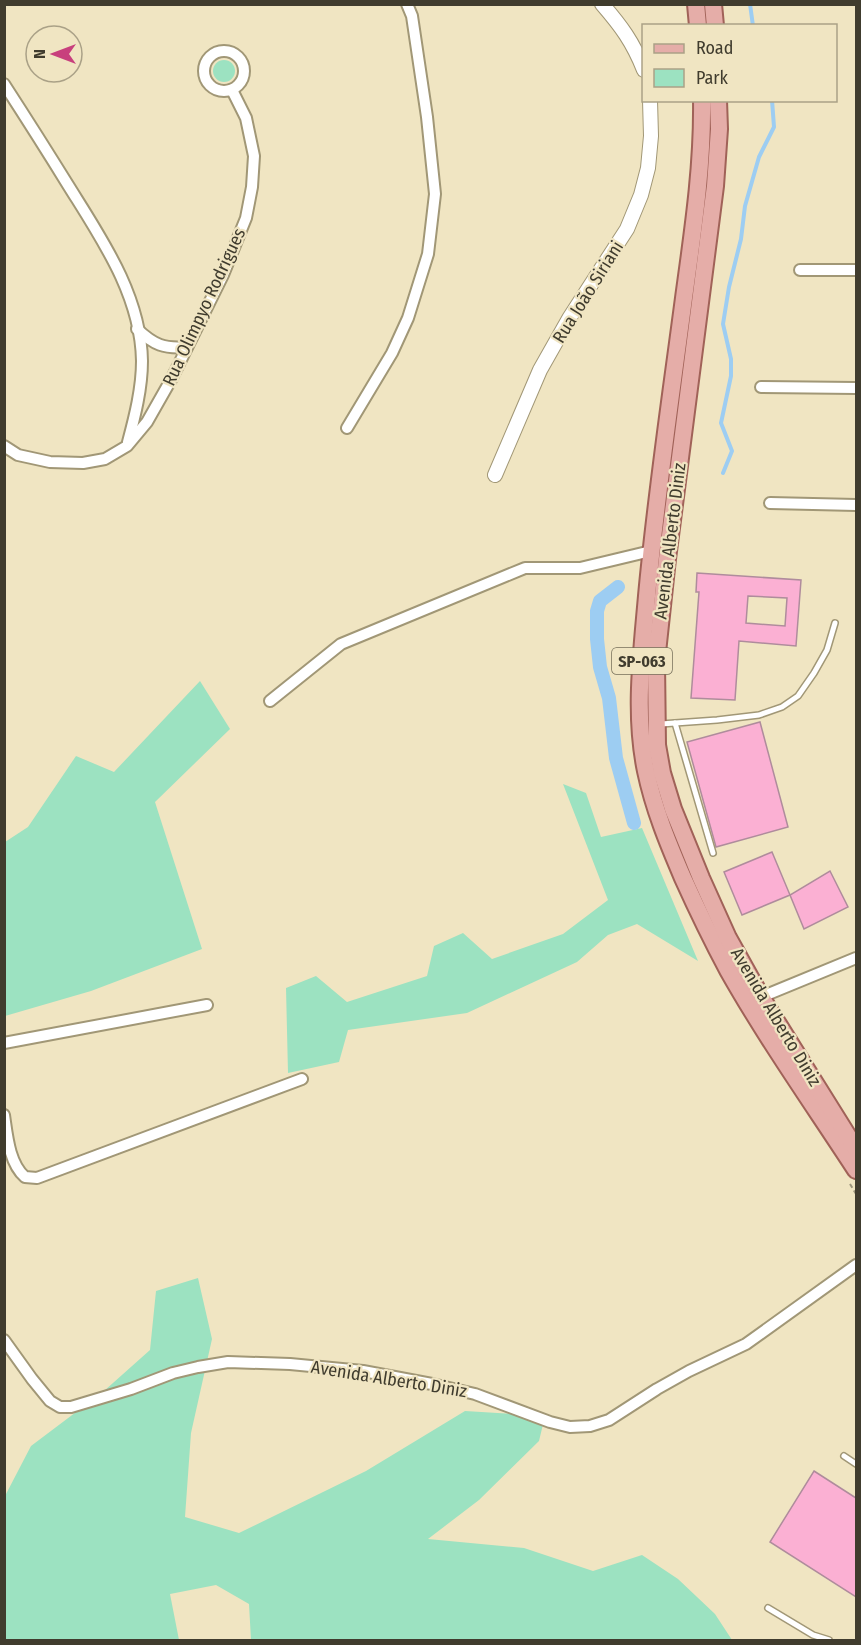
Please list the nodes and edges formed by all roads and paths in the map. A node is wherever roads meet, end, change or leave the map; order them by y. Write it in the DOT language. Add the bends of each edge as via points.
graph roads {
  1 [pos="407,4"];
  2 [pos="602,4"];
  3 [pos="696,4"];
  4 [pos="713,4"];
  5 [pos="698,24"];
  6 [pos="715,24"];
  7 [pos="642,65"];
  8 [pos="4,84"];
  9 [pos="232,90"];
  10 [pos="650,102"];
  11 [pos="702,102"];
  12 [pos="718,102"];
  13 [pos="800,270"];
  14 [pos="856,270"];
  15 [pos="137,329"];
  16 [pos="188,347"];
  17 [pos="761,387"];
  18 [pos="856,388"];
  19 [pos="347,428"];
  20 [pos="127,446"];
  21 [pos="4,447"];
  22 [pos="495,475"];
  23 [pos="770,504"];
  24 [pos="856,505"];
  25 [pos="651,550"];
  26 [pos="835,623"];
  27 [pos="270,701"];
  28 [pos="675,723"];
  29 [pos="656,724"];
  30 [pos="713,853"];
  31 [pos="856,958"];
  32 [pos="761,997"];
  33 [pos="207,1005"];
  34 [pos="4,1043"];
  35 [pos="302,1079"];
  36 [pos="4,1115"];
  37 [pos="6,1136"];
  38 [pos="856,1149"];
  39 [pos="853,1178"];
  40 [pos="856,1194"];
  41 [pos="856,1265"];
  42 [pos="4,1340"];
  43 [pos="844,1455"];
  44 [pos="856,1464"];
  45 [pos="768,1608"];
  46 [pos="829,1641"];
  1 -- 19 [label="street" via="427,117 435,194 428,254 393,353"];
  2 -- 7 [label="street" via="636,49"];
  3 -- 5 [label="main road"];
  4 -- 6 [label="main road"];
  8 -- 15 [label="street" via="105,245 128,290"];
  9 -- 16 [label="street, Rua Olimpyo Rodrigues" via="246,118 254,156 252,187 235,246"];
  10 -- 22 [label="street, Rua João Siriani" via="648,168 627,229 540,370"];
  11 -- 25 [label="main road, Avenida Alberto Diniz / SP-063" via="697,199"];
  12 -- 29 [label="main road, Avenida Alberto Diniz / SP-063" via="715,186 666,559 656,662"];
  13 -- 14 [label="street"];
  15 -- 16 [label="street" via="160,346"];
  15 -- 20 [label="street" via="142,360 135,419"];
  16 -- 20 [label="street, Rua Olimpyo Rodrigues" via="147,422"];
  17 -- 18 [label="street"];
  20 -- 21 [label="street" via="105,459 83,463 50,462 18,455"];
  23 -- 24 [label="street"];
  25 -- 27 [label="street, Avenida Alberto Diniz" via="580,568 525,568 341,644"];
  25 -- 39 [label="main road, Avenida Alberto Diniz / SP-063" via="640,706 641,743 655,806 670,849 728,970"];
  26 -- 28 [label="lane" via="827,650 814,672 798,696 782,707 759,715"];
  28 -- 29 [label="lane"];
  28 -- 30 [label="lane"];
  29 -- 32 [label="main road, Avenida Alberto Diniz / SP-063" via="662,773 673,809 728,938"];
  31 -- 32 [label="street"];
  32 -- 38 [label="main road, Avenida Alberto Diniz / SP-063"];
  33 -- 34 [label="street"];
  35 -- 37 [label="street" via="37,1178 21,1174"];
  36 -- 37 [label="street"];
  39 -- 40 [label="path"];
  41 -- 42 [label="street, Avenida Alberto Diniz" via="746,1344 689,1371 609,1420 590,1426 550,1422 475,1394 432,1384 363,1371 290,1364 228,1362 173,1373 71,1407 56,1406"];
  43 -- 44 [label="lane"];
  45 -- 46 [label="lane"];
}
